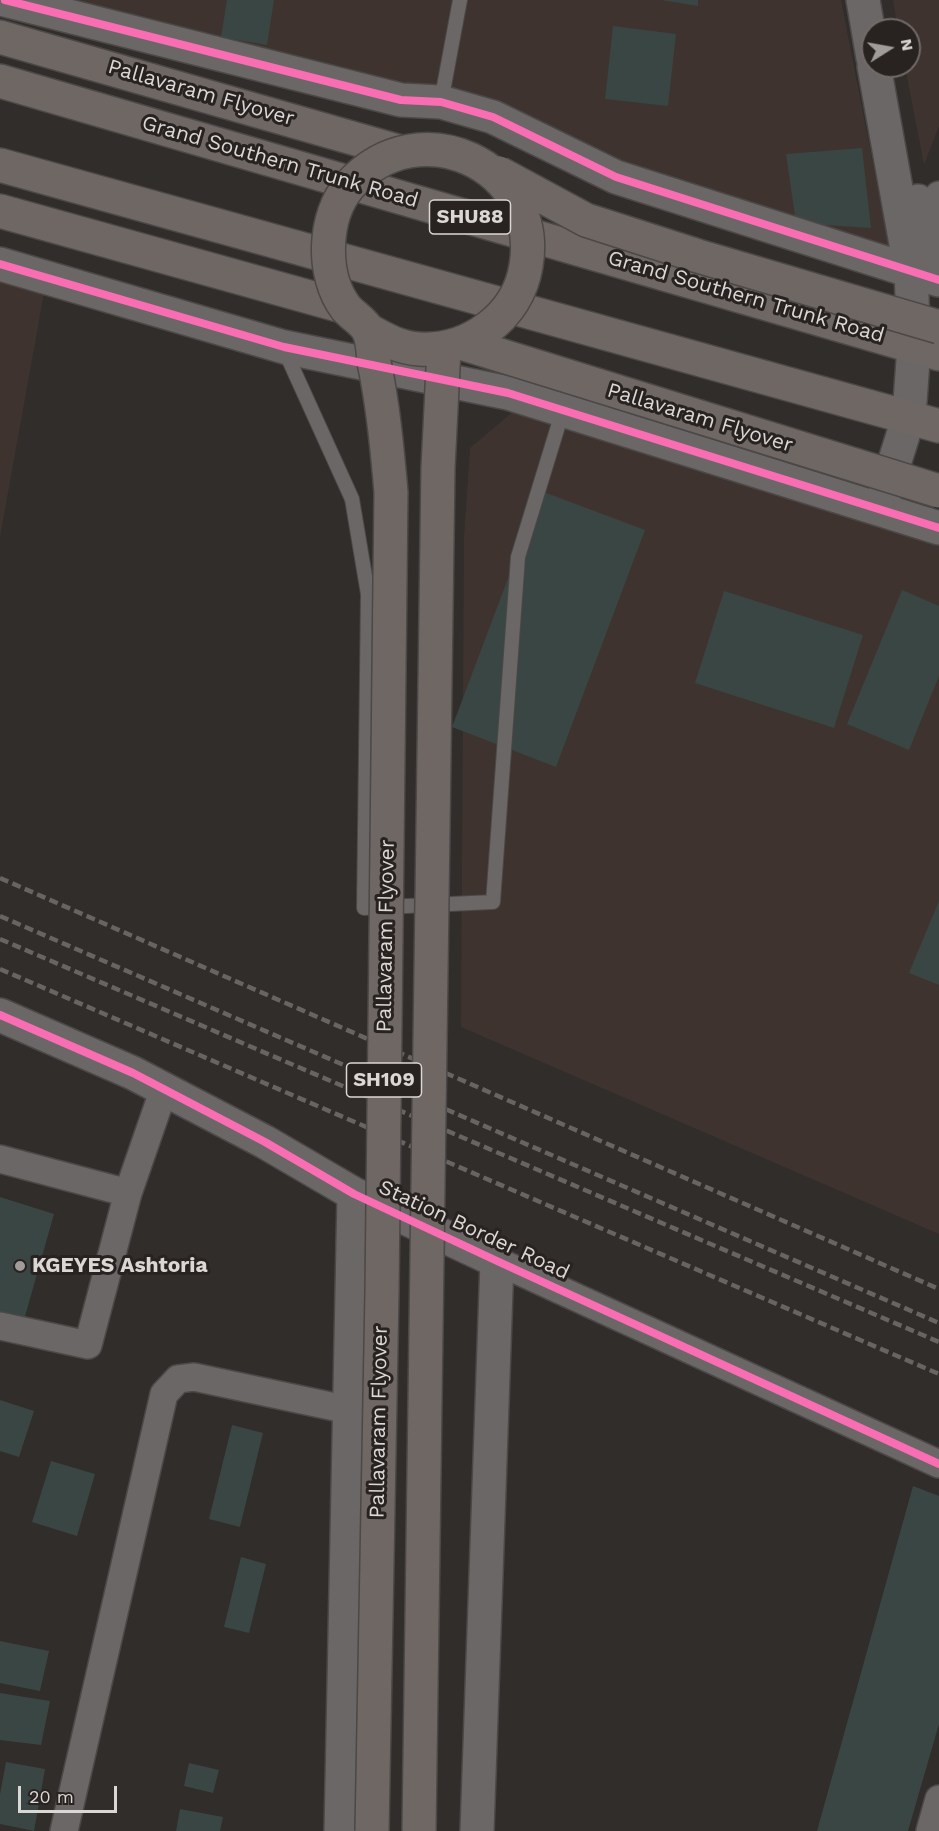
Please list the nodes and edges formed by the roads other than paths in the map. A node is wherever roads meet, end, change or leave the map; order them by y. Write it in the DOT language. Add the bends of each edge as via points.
graph roads {
  1 [pos="5,0"];
  2 [pos="460,0"];
  3 [pos="863,0"];
  4 [pos="886,0"];
  5 [pos="866,18"];
  6 [pos="888,18"];
  7 [pos="0,37"];
  8 [pos="877,78"];
  9 [pos="898,78"];
  10 [pos="0,81"];
  11 [pos="441,102"];
  12 [pos="401,152"];
  13 [pos="476,161"];
  14 [pos="0,165"];
  15 [pos="939,195"];
  16 [pos="0,211"];
  17 [pos="932,247"];
  18 [pos="0,264"];
  19 [pos="925,276"];
  20 [pos="345,307"];
  21 [pos="368,330"];
  22 [pos="931,342"];
  23 [pos="452,346"];
  24 [pos="284,347"];
  25 [pos="375,366"];
  26 [pos="563,410"];
  27 [pos="924,421"];
  28 [pos="939,491"];
  29 [pos="880,510"];
  30 [pos="939,528"];
  31 [pos="0,1015"];
  32 [pos="164,1089"];
  33 [pos="0,1159"];
  34 [pos="128,1193"];
  35 [pos="354,1194"];
  36 [pos="497,1262"];
  37 [pos="0,1326"];
  38 [pos="349,1410"];
  39 [pos="939,1464"];
  40 [pos="939,1799"];
  41 [pos="64,1831"];
  42 [pos="341,1831"];
  43 [pos="372,1831"];
  44 [pos="419,1831"];
  45 [pos="477,1831"];
  46 [pos="930,1831"];
  1 -- 11 [label="street" via="400,100"];
  2 -- 11 [label="lane"];
  3 -- 5 [label="street"];
  4 -- 6 [label="street"];
  7 -- 12 [label="main road, Pallavaram Flyover"];
  8 -- 19 [label="street"];
  9 -- 17 [label="street"];
  10 -- 22 [label="main road, Grand Southern Trunk Road / SHU88"];
  11 -- 19 [label="street" via="493,117 616,177"];
  12 -- 13 [label="main road, Pallavaram Flyover, bridge" via="427,148 452,151"];
  12 -- 20 [label="main road, Pallavaram Flyover, bridge" via="364,172 349,186 334,214 328,246 332,278"];
  13 -- 22 [label="main road, Pallavaram Flyover, bridge" via="586,220 698,256"];
  13 -- 23 [label="main road, Pallavaram Flyover, bridge" via="500,180 518,206 527,235 526,266 517,296 498,320 474,339"];
  14 -- 27 [label="main road"];
  15 -- 17 [label="street"];
  16 -- 20 [label="main road, Pallavaram Flyover"];
  18 -- 24 [label="street"];
  19 -- 22 [label="street"];
  20 -- 21 [label="main road, Pallavaram Flyover, bridge"];
  21 -- 23 [label="main road, Pallavaram Flyover, bridge" via="392,343 417,349"];
  21 -- 25 [label="main road, Pallavaram Flyover / SH109, bridge"];
  22 -- 27 [label="street"];
  23 -- 28 [label="main road, Pallavaram Flyover, bridge"];
  23 -- 44 [label="main road, SH109, bridge" via="438,480"];
  24 -- 25 [label="street"];
  24 -- 26 [label="lane" via="352,499 368,594 364,908 493,902 518,557"];
  25 -- 26 [label="street" via="508,393"];
  25 -- 43 [label="main road, Pallavaram Flyover / SH109, bridge" via="385,414 391,492"];
  26 -- 29 [label="street"];
  27 -- 29 [label="street"];
  29 -- 30 [label="street"];
  31 -- 32 [label="street, Station Border Road"];
  32 -- 34 [label="street"];
  32 -- 35 [label="street, Station Border Road"];
  33 -- 34 [label="street"];
  34 -- 37 [label="street" via="88,1345"];
  35 -- 36 [label="street, Station Border Road"];
  35 -- 38 [label="street"];
  36 -- 39 [label="street, Station Border Road"];
  36 -- 45 [label="street"];
  38 -- 41 [label="street" via="194,1377 178,1379 164,1394"];
  38 -- 42 [label="street"];
  40 -- 46 [label="street"];
}
